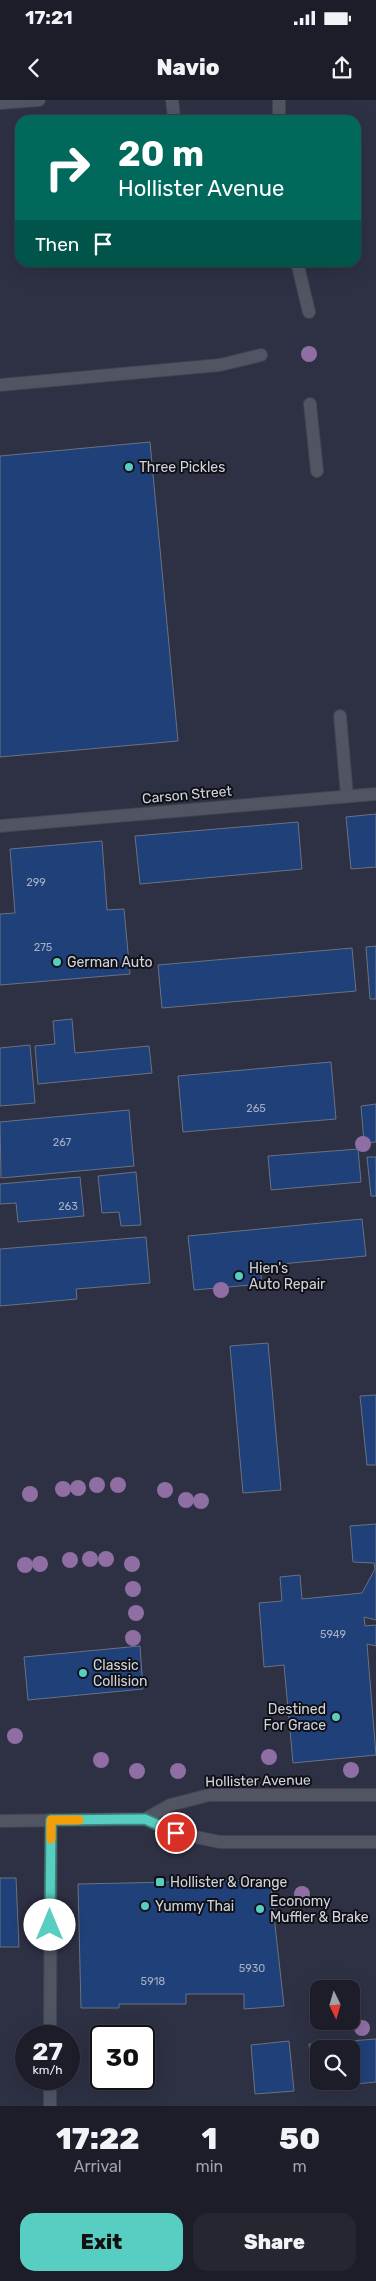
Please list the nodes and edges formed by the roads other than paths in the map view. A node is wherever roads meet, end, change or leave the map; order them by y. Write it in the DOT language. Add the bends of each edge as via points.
graph roads {
  1 [pos="39,100"];
  2 [pos="172,100"];
  3 [pos="279,100"];
  4 [pos="0,104"];
  5 [pos="174,115"];
  6 [pos="279,115"];
  7 [pos="298,267"];
  8 [pos="309,312"];
  9 [pos="261,354"];
  10 [pos="0,385"];
  11 [pos="310,404"];
  12 [pos="317,471"];
  13 [pos="340,716"];
  14 [pos="376,794"];
  15 [pos="347,796"];
  16 [pos="0,826"];
  17 [pos="376,1795"];
  18 [pos="145,1819"];
  19 [pos="51,1820"];
  20 [pos="0,1821"];
  21 [pos="376,1842"];
  22 [pos="50,2025"];
  23 [pos="50,2090"];
  24 [pos="50,2106"];
  1 -- 4 [label="street"];
  2 -- 5 [label="street"];
  3 -- 6 [label="street"];
  7 -- 8 [label="street"];
  9 -- 10 [label="street" via="220,365"];
  11 -- 12 [label="street"];
  13 -- 15 [label="street"];
  14 -- 15 [label="street, Carson Street"];
  15 -- 16 [label="street, Carson Street"];
  17 -- 18 [label="street, Hollister Avenue" via="209,1795 170,1805"];
  18 -- 19 [label="street, Hollister Avenue"];
  18 -- 21 [label="street, Hollister Avenue" via="176,1833 220,1842"];
  19 -- 20 [label="street, Hollister Avenue"];
  19 -- 22 [label="street"];
  23 -- 24 [label="street"];
}
